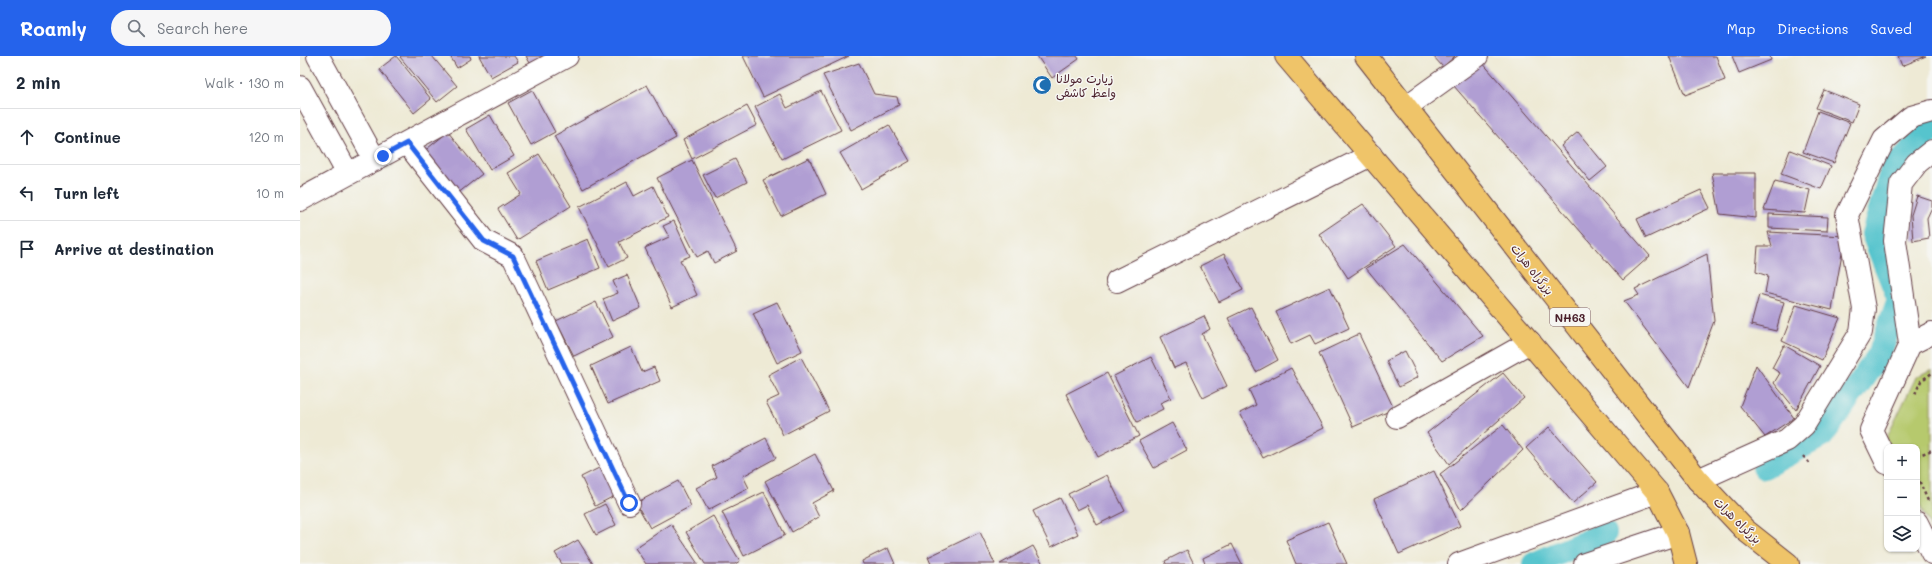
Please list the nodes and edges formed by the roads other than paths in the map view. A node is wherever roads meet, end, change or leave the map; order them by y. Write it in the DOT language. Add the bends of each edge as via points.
graph roads {
  1 [pos="318,56"];
  2 [pos="567,56"];
  3 [pos="1286,56"];
  4 [pos="1366,56"];
  5 [pos="1477,56"];
  6 [pos="300,87"];
  7 [pos="1406,107"];
  8 [pos="1932,111"];
  9 [pos="407,143"];
  10 [pos="1932,150"];
  11 [pos="1371,155"];
  12 [pos="375,160"];
  13 [pos="348,174"];
  14 [pos="300,200"];
  15 [pos="1117,281"];
  16 [pos="1932,333"];
  17 [pos="1530,342"];
  18 [pos="1910,344"];
  19 [pos="1397,417"];
  20 [pos="1884,457"];
  21 [pos="1698,480"];
  22 [pos="1657,492"];
  23 [pos="629,503"];
  24 [pos="1920,529"];
  25 [pos="1678,533"];
  26 [pos="1932,553"];
  27 [pos="1459,564"];
  28 [pos="1585,564"];
  29 [pos="1686,564"];
  30 [pos="1788,564"];
  1 -- 12 [label="street"];
  2 -- 9 [label="street"];
  3 -- 11 [label="highway"];
  4 -- 7 [label="highway, بزرگراه هرات / NH63"];
  5 -- 7 [label="street"];
  6 -- 13 [label="street"];
  7 -- 21 [label="highway, بزرگراه هرات / NH63"];
  8 -- 21 [label="street" via="1911,117 1884,140 1847,215 1864,309 1861,332 1804,425 1788,440"];
  9 -- 12 [label="street"];
  9 -- 23 [label="street" via="484,241 513,256"];
  10 -- 18 [label="street" via="1917,163 1901,184 1895,241"];
  11 -- 15 [label="street"];
  11 -- 17 [label="highway"];
  12 -- 13 [label="street"];
  13 -- 14 [label="street"];
  16 -- 18 [label="street"];
  17 -- 19 [label="street"];
  17 -- 22 [label="highway"];
  18 -- 20 [label="street" via="1871,430"];
  21 -- 30 [label="highway, بزرگراه هرات / NH63" via="1745,530"];
  22 -- 25 [label="highway"];
  22 -- 27 [label="street"];
  24 -- 26 [label="street"];
  25 -- 28 [label="street"];
  25 -- 29 [label="highway"];
}
